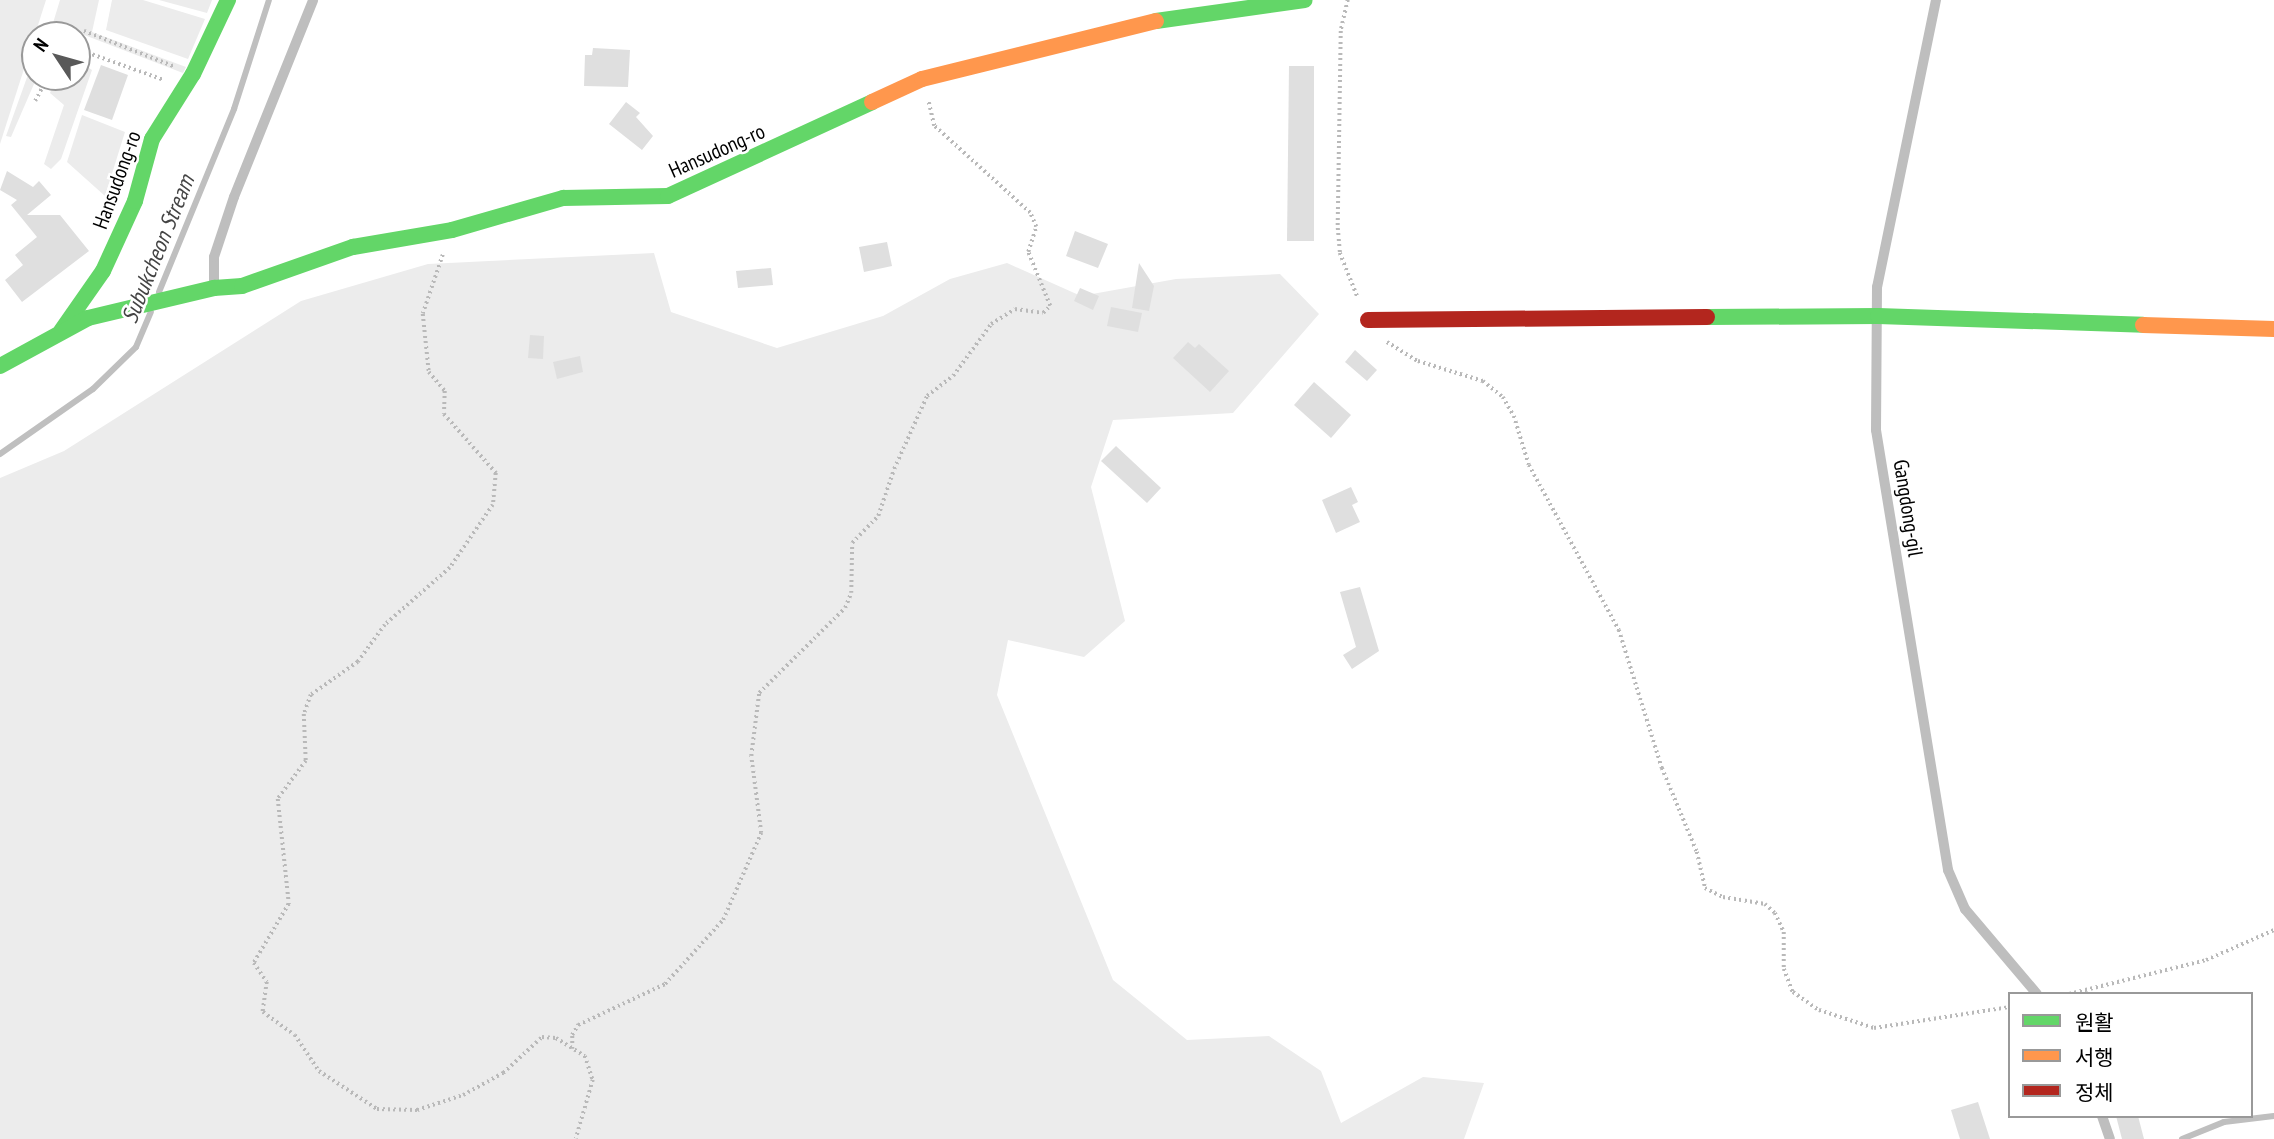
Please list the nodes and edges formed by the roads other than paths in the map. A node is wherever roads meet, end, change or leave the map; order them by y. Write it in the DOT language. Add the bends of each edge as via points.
graph roads {
  1 [pos="228,0"];
  2 [pos="313,0"];
  3 [pos="1305,0"];
  4 [pos="1936,0"];
  5 [pos="214,288"];
  6 [pos="1878,316"];
  7 [pos="1368,320"];
  8 [pos="2274,329"];
  9 [pos="59,334"];
  10 [pos="0,366"];
  11 [pos="2035,992"];
  12 [pos="2103,1118"];
  13 [pos="2110,1139"];
  1 -- 9 [label="street, Hansudong-ro" via="189,81 152,139 135,201 103,271"];
  2 -- 5 [label="lane" via="234,197 214,257"];
  3 -- 5 [label="street, Hansudong-ro" via="1149,22 925,78 668,196 563,198 452,230 352,247 242,286"];
  4 -- 6 [label="lane, Gangdong-gil" via="1877,287"];
  5 -- 9 [label="street, Hansudong-ro" via="88,318"];
  6 -- 7 [label="street"];
  6 -- 8 [label="street"];
  6 -- 11 [label="lane, Gangdong-gil" via="1876,430 1948,870 1965,909"];
  9 -- 10 [label="street, Hansudong-ro"];
  12 -- 13 [label="lane"];
}
